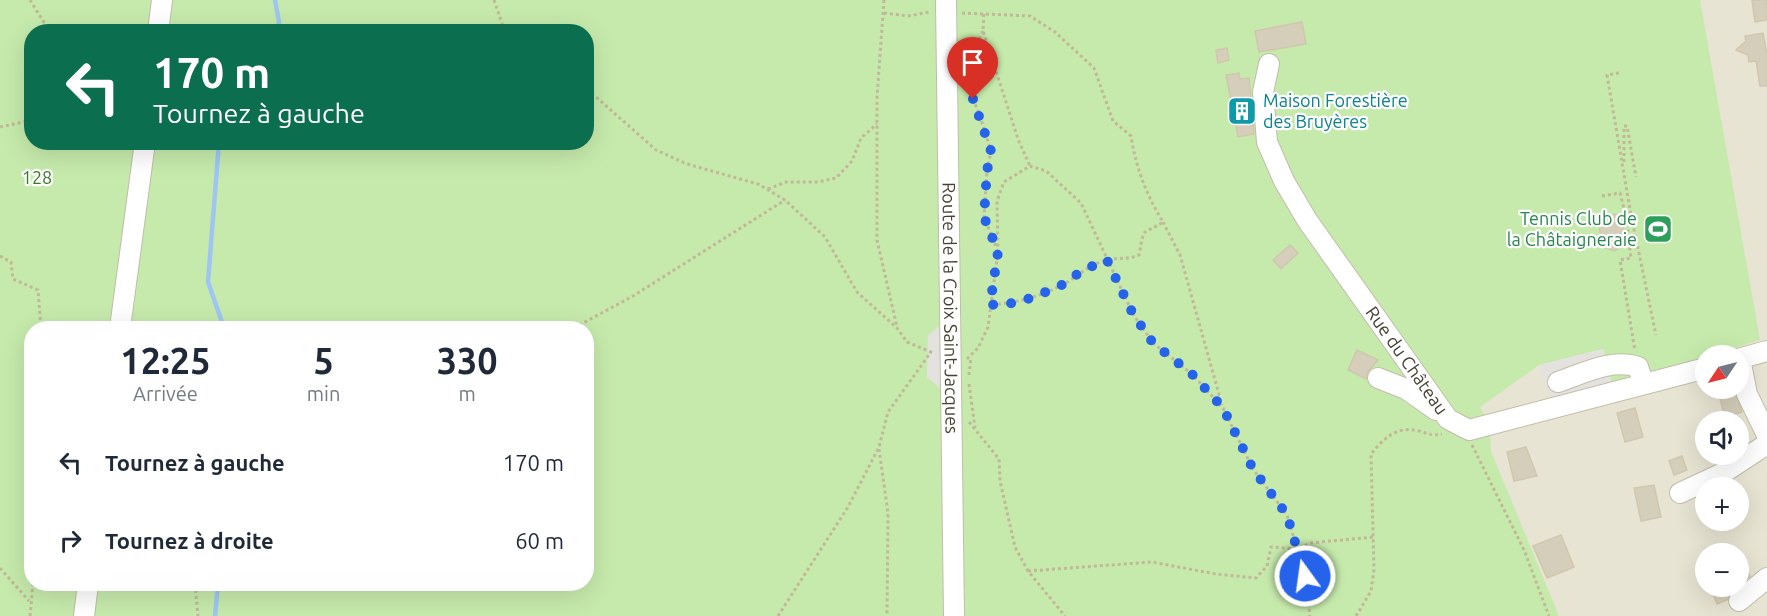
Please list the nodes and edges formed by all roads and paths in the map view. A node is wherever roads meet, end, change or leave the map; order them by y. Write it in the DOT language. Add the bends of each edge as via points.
graph roads {
  1 [pos="30,0"];
  2 [pos="162,0"];
  3 [pos="494,0"];
  4 [pos="884,0"];
  5 [pos="946,6"];
  6 [pos="884,13"];
  7 [pos="984,14"];
  8 [pos="45,24"];
  9 [pos="159,24"];
  10 [pos="502,24"];
  11 [pos="983,31"];
  12 [pos="1269,64"];
  13 [pos="1619,73"];
  14 [pos="594,95"];
  15 [pos="24,122"];
  16 [pos="877,124"];
  17 [pos="0,127"];
  18 [pos="144,150"];
  19 [pos="1030,166"];
  20 [pos="1624,173"];
  21 [pos="1636,177"];
  22 [pos="768,189"];
  23 [pos="1602,196"];
  24 [pos="785,200"];
  25 [pos="1631,215"];
  26 [pos="1626,217"];
  27 [pos="1163,222"];
  28 [pos="998,252"];
  29 [pos="0,256"];
  30 [pos="1107,260"];
  31 [pos="990,305"];
  32 [pos="40,321"];
  33 [pos="121,321"];
  34 [pos="587,321"];
  35 [pos="897,328"];
  36 [pos="1656,335"];
  37 [pos="1767,351"];
  38 [pos="932,352"];
  39 [pos="971,355"];
  40 [pos="1749,356"];
  41 [pos="951,362"];
  42 [pos="1695,369"];
  43 [pos="1641,376"];
  44 [pos="1378,378"];
  45 [pos="1558,382"];
  46 [pos="1749,398"];
  47 [pos="953,402"];
  48 [pos="1223,408"];
  49 [pos="1447,426"];
  50 [pos="975,429"];
  51 [pos="1767,435"];
  52 [pos="1467,437"];
  53 [pos="1767,444"];
  54 [pos="879,447"];
  55 [pos="1680,492"];
  56 [pos="1374,537"];
  57 [pos="1299,549"];
  58 [pos="0,568"];
  59 [pos="1028,570"];
  60 [pos="1767,579"];
  61 [pos="31,591"];
  62 [pos="87,591"];
  63 [pos="196,591"];
  64 [pos="29,601"];
  65 [pos="1739,601"];
  66 [pos="30,616"];
  67 [pos="84,616"];
  68 [pos="198,616"];
  69 [pos="778,616"];
  70 [pos="887,616"];
  71 [pos="954,616"];
  72 [pos="1065,616"];
  73 [pos="1310,616"];
  74 [pos="1356,616"];
  75 [pos="1549,616"];
  1 -- 8 [label="path"];
  2 -- 9 [label="street"];
  3 -- 10 [label="path"];
  4 -- 6 [label="path"];
  5 -- 6 [label="path" via="908,16"];
  5 -- 7 [label="path"];
  5 -- 41 [label="street, Route de la Croix Saint-Jacques"];
  6 -- 16 [label="path"];
  7 -- 11 [label="path"];
  7 -- 27 [label="path" via="1030,16 1055,32 1094,68 1113,121 1131,136 1146,193"];
  11 -- 19 [label="path"];
  11 -- 28 [label="path" via="972,54 967,86 991,151 984,217"];
  12 -- 49 [label="street, Rue du Château" via="1263,92 1267,142 1284,181"];
  13 -- 20 [label="path" via="1607,75"];
  14 -- 22 [label="path" via="656,150 687,164"];
  15 -- 17 [label="path"];
  16 -- 22 [label="path" via="861,138 852,161 836,178 786,182"];
  16 -- 35 [label="path" via="877,240"];
  18 -- 33 [label="street"];
  19 -- 28 [label="path" via="1004,182 997,201"];
  19 -- 30 [label="path" via="1053,176 1081,203"];
  20 -- 21 [label="path" via="1627,126"];
  20 -- 25 [label="path"];
  22 -- 24 [label="path"];
  23 -- 26 [label="path" via="1620,193"];
  24 -- 34 [label="path"];
  24 -- 35 [label="path" via="825,237 857,292"];
  25 -- 26 [label="path"];
  25 -- 36 [label="path"];
  26 -- 43 [label="path" via="1631,258 1620,260"];
  27 -- 30 [label="path" via="1142,234 1139,255"];
  27 -- 48 [label="path" via="1180,255"];
  28 -- 31 [label="path"];
  29 -- 32 [label="path" via="11,262 13,279 38,290"];
  30 -- 31 [label="path" via="1034,297"];
  30 -- 48 [label="path" via="1133,314 1153,343 1192,374"];
  31 -- 39 [label="path" via="988,327"];
  35 -- 38 [label="path" via="907,342"];
  37 -- 40 [label="street"];
  38 -- 41 [label="path"];
  38 -- 54 [label="path" via="888,412"];
  39 -- 41 [label="path" via="965,361"];
  39 -- 50 [label="path" via="969,382"];
  41 -- 47 [label="street, Route de la Croix Saint-Jacques"];
  42 -- 43 [label="street, Rue du Château"];
  43 -- 45 [label="street" via="1626,363 1612,364"];
  43 -- 49 [label="street, Rue du Château" via="1470,430"];
  44 -- 49 [label="street" via="1406,389"];
  46 -- 51 [label="street"];
  47 -- 50 [label="path"];
  47 -- 71 [label="street, Route de la Croix Saint-Jacques"];
  48 -- 57 [label="path" via="1253,469 1287,515"];
  49 -- 56 [label="path" via="1431,436 1418,431 1386,436 1371,454"];
  50 -- 59 [label="path" via="999,459 1000,481 1016,547"];
  52 -- 75 [label="path" via="1524,550"];
  53 -- 55 [label="street" via="1723,473"];
  54 -- 69 [label="path" via="848,507"];
  54 -- 70 [label="path" via="888,513"];
  56 -- 57 [label="path" via="1310,543"];
  56 -- 74 [label="path" via="1371,591"];
  57 -- 59 [label="path" via="1271,547 1267,566 1256,578 1152,562"];
  57 -- 73 [label="path"];
  58 -- 64 [label="path"];
  59 -- 72 [label="path"];
  60 -- 65 [label="street"];
  61 -- 64 [label="path"];
  62 -- 67 [label="street"];
  63 -- 68 [label="path"];
  64 -- 66 [label="path"];
}
